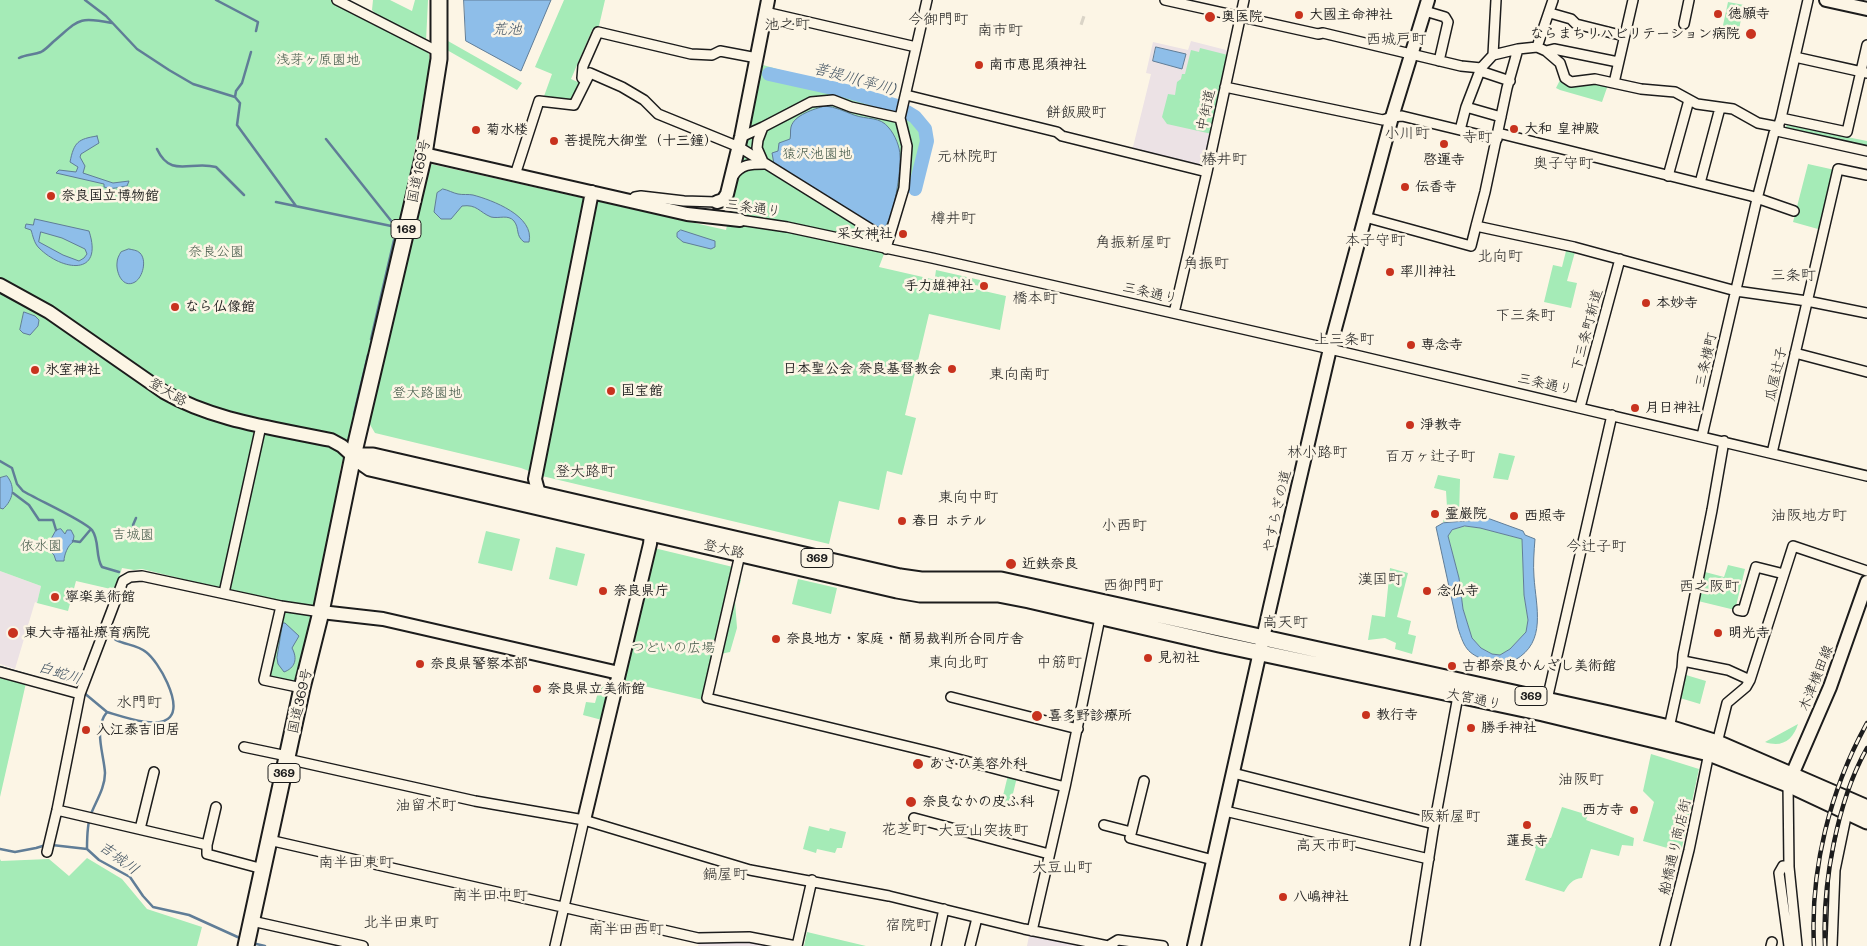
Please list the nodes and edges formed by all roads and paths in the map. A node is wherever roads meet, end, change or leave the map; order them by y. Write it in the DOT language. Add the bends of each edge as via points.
graph roads {
  1 [pos="337,0"];
  2 [pos="439,0"];
  3 [pos="927,0"];
  4 [pos="1166,0"];
  5 [pos="1244,0"];
  6 [pos="1496,0"];
  7 [pos="1553,0"];
  8 [pos="1633,0"];
  9 [pos="1689,0"];
  10 [pos="1808,0"];
  11 [pos="1832,1"];
  12 [pos="1426,5"];
  13 [pos="766,6"];
  14 [pos="1867,9"];
  15 [pos="1550,13"];
  16 [pos="1240,16"];
  17 [pos="1684,24"];
  18 [pos="1624,36"];
  19 [pos="1867,45"];
  20 [pos="916,47"];
  21 [pos="1518,49"];
  22 [pos="1542,49"];
  23 [pos="439,52"];
  24 [pos="1412,55"];
  25 [pos="1493,55"];
  26 [pos="1795,57"];
  27 [pos="757,58"];
  28 [pos="1439,61"];
  29 [pos="1618,62"];
  30 [pos="1480,70"];
  31 [pos="1864,72"];
  32 [pos="585,81"];
  33 [pos="1510,81"];
  34 [pos="1614,84"];
  35 [pos="1225,87"];
  36 [pos="905,100"];
  37 [pos="1689,100"];
  38 [pos="1466,107"];
  39 [pos="1720,108"];
  40 [pos="900,117"];
  41 [pos="1392,117"];
  42 [pos="1501,117"];
  43 [pos="1779,126"];
  44 [pos="763,128"];
  45 [pos="1460,130"];
  46 [pos="1498,136"];
  47 [pos="740,142"];
  48 [pos="1867,151"];
  49 [pos="424,154"];
  50 [pos="764,164"];
  51 [pos="1208,172"];
  52 [pos="515,175"];
  53 [pos="1668,176"];
  54 [pos="1867,176"];
  55 [pos="731,178"];
  56 [pos="1700,183"];
  57 [pos="592,192"];
  58 [pos="1756,199"];
  59 [pos="631,201"];
  60 [pos="717,202"];
  61 [pos="1794,212"];
  62 [pos="1365,217"];
  63 [pos="740,220"];
  64 [pos="1476,226"];
  65 [pos="886,248"];
  66 [pos="1620,259"];
  67 [pos="0,285"];
  68 [pos="1736,291"];
  69 [pos="1807,301"];
  70 [pos="1867,313"];
  71 [pos="1174,314"];
  72 [pos="1330,349"];
  73 [pos="1795,353"];
  74 [pos="1867,372"];
  75 [pos="1580,407"];
  76 [pos="1612,414"];
  77 [pos="261,426"];
  78 [pos="1702,436"];
  79 [pos="1724,441"];
  80 [pos="1772,453"];
  81 [pos="353,456"];
  82 [pos="1867,476"];
  83 [pos="538,500"];
  84 [pos="652,526"];
  85 [pos="744,548"];
  86 [pos="1867,571"];
  87 [pos="1784,574"];
  88 [pos="1867,582"];
  89 [pos="224,593"];
  90 [pos="281,606"];
  91 [pos="1102,609"];
  92 [pos="1738,610"];
  93 [pos="321,612"];
  94 [pos="1262,645"];
  95 [pos="1683,661"];
  96 [pos="0,672"];
  97 [pos="619,672"];
  98 [pos="1750,680"];
  99 [pos="302,688"];
  100 [pos="80,694"];
  101 [pos="1458,696"];
  102 [pos="951,697"];
  103 [pos="1545,707"];
  104 [pos="1669,728"];
  105 [pos="1078,730"];
  106 [pos="244,748"];
  107 [pos="1713,748"];
  108 [pos="287,758"];
  109 [pos="154,772"];
  110 [pos="1233,773"];
  111 [pos="1790,779"];
  112 [pos="1144,781"];
  113 [pos="1065,787"];
  114 [pos="216,806"];
  115 [pos="57,810"];
  116 [pos="1866,810"];
  117 [pos="1225,811"];
  118 [pos="1847,812"];
  119 [pos="914,818"];
  120 [pos="584,820"];
  121 [pos="1434,824"];
  122 [pos="1104,825"];
  123 [pos="140,830"];
  124 [pos="1131,832"];
  125 [pos="270,840"];
  126 [pos="208,845"];
  127 [pos="48,847"];
  128 [pos="1049,854"];
  129 [pos="1429,859"];
  130 [pos="1213,860"];
  131 [pos="1789,866"];
  132 [pos="263,869"];
  133 [pos="812,880"];
  134 [pos="564,906"];
  135 [pos="944,909"];
  136 [pos="977,918"];
  137 [pos="1032,931"];
  138 [pos="248,934"];
  139 [pos="697,942"];
  140 [pos="363,946"];
  141 [pos="555,946"];
  142 [pos="796,946"];
  143 [pos="936,946"];
  144 [pos="970,946"];
  145 [pos="1164,946"];
  146 [pos="1194,946"];
  147 [pos="1416,946"];
  148 [pos="1665,946"];
  149 [pos="1789,946"];
  150 [pos="1797,946"];
  151 [pos="1832,946"];
  1 -- 23 [label="street"];
  2 -- 23 [label="highway, 国道169号 / 169"];
  3 -- 20 [label="street"];
  4 -- 16 [label="street"];
  5 -- 16 [label="street, 中街道"];
  6 -- 25 [label="street"];
  7 -- 15 [label="street"];
  8 -- 18 [label="street"];
  9 -- 17 [label="street"];
  10 -- 26 [label="street, 三条横町"];
  11 -- 14 [label="street"];
  12 -- 24 [label="street, やすらぎの道"];
  12 -- 28 [label="street" via="1448,22"];
  13 -- 20 [label="street"];
  13 -- 27 [label="street"];
  15 -- 18 [label="street" via="1571,19 1576,24"];
  15 -- 22 [label="street"];
  16 -- 24 [label="street"];
  16 -- 35 [label="street, 中街道"];
  18 -- 29 [label="street"];
  19 -- 31 [label="street"];
  20 -- 36 [label="street"];
  21 -- 22 [label="street"];
  21 -- 25 [label="street"];
  21 -- 33 [label="street"];
  22 -- 29 [label="street"];
  22 -- 34 [label="street" via="1560,63 1565,78 1571,82 1595,79"];
  23 -- 49 [label="highway, 国道169号 / 169"];
  24 -- 28 [label="street"];
  24 -- 41 [label="street, やすらぎの道"];
  25 -- 30 [label="street"];
  26 -- 31 [label="street"];
  26 -- 43 [label="street, 三条横町"];
  27 -- 32 [label="street" via="720,51 712,55 691,54 598,32 584,66 582,78"];
  27 -- 47 [label="street"];
  28 -- 30 [label="street"];
  29 -- 34 [label="street"];
  30 -- 33 [label="street"];
  30 -- 38 [label="street"];
  31 -- 43 [label="street" via="1847,132"];
  32 -- 47 [label="street" via="590,73 622,86 658,114"];
  32 -- 52 [label="street" via="574,105 539,101"];
  33 -- 42 [label="street"];
  34 -- 37 [label="street" via="1675,92"];
  35 -- 41 [label="street" via="1378,120"];
  35 -- 51 [label="street, 中街道"];
  36 -- 40 [label="street"];
  36 -- 51 [label="street" via="1057,132 1062,136"];
  37 -- 39 [label="street"];
  37 -- 53 [label="street"];
  38 -- 42 [label="street"];
  38 -- 45 [label="street"];
  39 -- 43 [label="street" via="1733,109 1758,122"];
  39 -- 56 [label="street"];
  40 -- 44 [label="street" via="833,100 820,100"];
  40 -- 65 [label="street" via="906,138 907,163 904,188"];
  41 -- 45 [label="street" via="1402,116"];
  41 -- 62 [label="street, やすらぎの道"];
  42 -- 46 [label="street"];
  43 -- 48 [label="street"];
  43 -- 58 [label="street, 三条横町" via="1774,133"];
  44 -- 47 [label="street"];
  44 -- 50 [label="street" via="757,148"];
  45 -- 46 [label="street"];
  46 -- 53 [label="street"];
  46 -- 64 [label="street"];
  47 -- 50 [label="street"];
  47 -- 55 [label="street"];
  49 -- 52 [label="street, 三条通り"];
  49 -- 81 [label="highway, 国道169号 / 169"];
  50 -- 55 [label="street" via="746,165"];
  50 -- 65 [label="street" via="882,236"];
  51 -- 71 [label="street, 中街道"];
  52 -- 57 [label="street, 三条通り"];
  53 -- 56 [label="street"];
  54 -- 69 [label="street, 瓜屋辻子" via="1838,169"];
  55 -- 60 [label="street" via="727,194"];
  56 -- 58 [label="street"];
  57 -- 59 [label="street, 三条通り"];
  57 -- 83 [label="street" via="535,479"];
  58 -- 61 [label="street"];
  58 -- 68 [label="street, 三条横町"];
  59 -- 60 [label="street" via="641,196 684,202"];
  59 -- 63 [label="street, 三条通り" via="686,214"];
  62 -- 64 [label="street" via="1471,246"];
  62 -- 72 [label="street, やすらぎの道"];
  63 -- 65 [label="street, 三条通り"];
  64 -- 66 [label="street"];
  65 -- 71 [label="street, 三条通り"];
  66 -- 68 [label="street"];
  66 -- 75 [label="street, 下三条町新道"];
  67 -- 77 [label="street, 登大路" via="49,312 182,402 209,413"];
  68 -- 69 [label="street"];
  68 -- 78 [label="street, 三条横町"];
  69 -- 70 [label="street"];
  69 -- 73 [label="street, 瓜屋辻子"];
  71 -- 72 [label="street, 三条通り"];
  72 -- 75 [label="street, 三条通り"];
  72 -- 94 [label="street, やすらぎの道"];
  73 -- 74 [label="street"];
  73 -- 80 [label="street, 瓜屋辻子"];
  75 -- 76 [label="street, 三条通り"];
  76 -- 78 [label="street, 三条通り"];
  76 -- 103 [label="street"];
  77 -- 81 [label="street, 登大路" via="330,440"];
  77 -- 89 [label="street"];
  78 -- 79 [label="street, 三条通り"];
  79 -- 80 [label="street, 三条通り"];
  79 -- 95 [label="street"];
  80 -- 82 [label="street, 三条通り"];
  81 -- 83 [label="highway, 登大路 / 369" via="373,456"];
  81 -- 93 [label="highway, 国道369号 / 369"];
  83 -- 84 [label="highway, 登大路 / 369"];
  84 -- 85 [label="highway, 登大路 / 369"];
  84 -- 97 [label="street"];
  85 -- 91 [label="highway, 登大路 / 369" via="899,583 920,594 998,594"];
  85 -- 113 [label="street" via="707,698"];
  86 -- 87 [label="street" via="1793,546"];
  87 -- 92 [label="street" via="1756,567 1743,611"];
  87 -- 98 [label="street"];
  88 -- 111 [label="street, 木津横田線" via="1830,687"];
  89 -- 90 [label="street"];
  89 -- 100 [label="street" via="142,576 123,581"];
  90 -- 93 [label="street"];
  90 -- 99 [label="street" via="264,680"];
  91 -- 94 [label="highway, 大宮通り / 369"];
  91 -- 105 [label="street"];
  93 -- 97 [label="street" via="383,619"];
  93 -- 99 [label="highway, 国道369号 / 369"];
  94 -- 101 [label="highway, 大宮通り / 369"];
  94 -- 103 [label="highway, 大宮通り / 369"];
  94 -- 110 [label="street, やすらぎの道"];
  95 -- 98 [label="street" via="1728,670"];
  95 -- 104 [label="street"];
  96 -- 100 [label="street"];
  97 -- 120 [label="street"];
  98 -- 107 [label="street, 船橋通り商店街" via="1727,703"];
  99 -- 108 [label="highway, 国道369号 / 369"];
  100 -- 115 [label="street"];
  101 -- 103 [label="highway, 大宮通り / 369"];
  101 -- 121 [label="street"];
  102 -- 105 [label="street"];
  103 -- 104 [label="highway, 大宮通り / 369"];
  103 -- 107 [label="highway, 大宮通り / 369"];
  104 -- 107 [label="highway, 大宮通り / 369"];
  105 -- 113 [label="street"];
  106 -- 108 [label="street"];
  107 -- 111 [label="highway, 大宮通り / 369"];
  107 -- 148 [label="street, 船橋通り商店街"];
  108 -- 120 [label="street" via="475,801"];
  108 -- 125 [label="highway, 国道369号 / 369"];
  109 -- 123 [label="street"];
  110 -- 117 [label="street, やすらぎの道"];
  110 -- 121 [label="street"];
  111 -- 116 [label="highway, 大宮通り / 369"];
  111 -- 118 [label="highway, 大宮通り / 369"];
  111 -- 131 [label="street"];
  112 -- 124 [label="street"];
  113 -- 128 [label="street"];
  114 -- 126 [label="street"];
  115 -- 123 [label="street"];
  115 -- 127 [label="street"];
  116 -- 118 [label="highway, 大宮通り / 369"];
  117 -- 129 [label="street"];
  117 -- 130 [label="street, やすらぎの道"];
  118 -- 151 [label="street" via="1835,870"];
  119 -- 128 [label="street"];
  120 -- 133 [label="street" via="750,870"];
  120 -- 134 [label="street"];
  121 -- 129 [label="street"];
  122 -- 124 [label="street"];
  123 -- 126 [label="street"];
  124 -- 130 [label="street" via="1130,838"];
  125 -- 132 [label="highway, 国道369号 / 369"];
  125 -- 134 [label="street"];
  126 -- 132 [label="street" via="207,854"];
  128 -- 137 [label="street"];
  129 -- 147 [label="street"];
  130 -- 146 [label="street, やすらぎの道"];
  131 -- 149 [label="street" via="1783,866 1779,873"];
  131 -- 150 [label="street"];
  132 -- 138 [label="highway, 国道369号 / 369"];
  133 -- 135 [label="street"];
  133 -- 142 [label="street"];
  134 -- 139 [label="street"];
  134 -- 141 [label="street"];
  135 -- 136 [label="street"];
  135 -- 143 [label="street"];
  136 -- 137 [label="street"];
  136 -- 144 [label="street"];
  137 -- 145 [label="street" via="1108,946 1118,940"];
  138 -- 140 [label="street"];
  139 -- 142 [label="street" via="749,937"];
}
